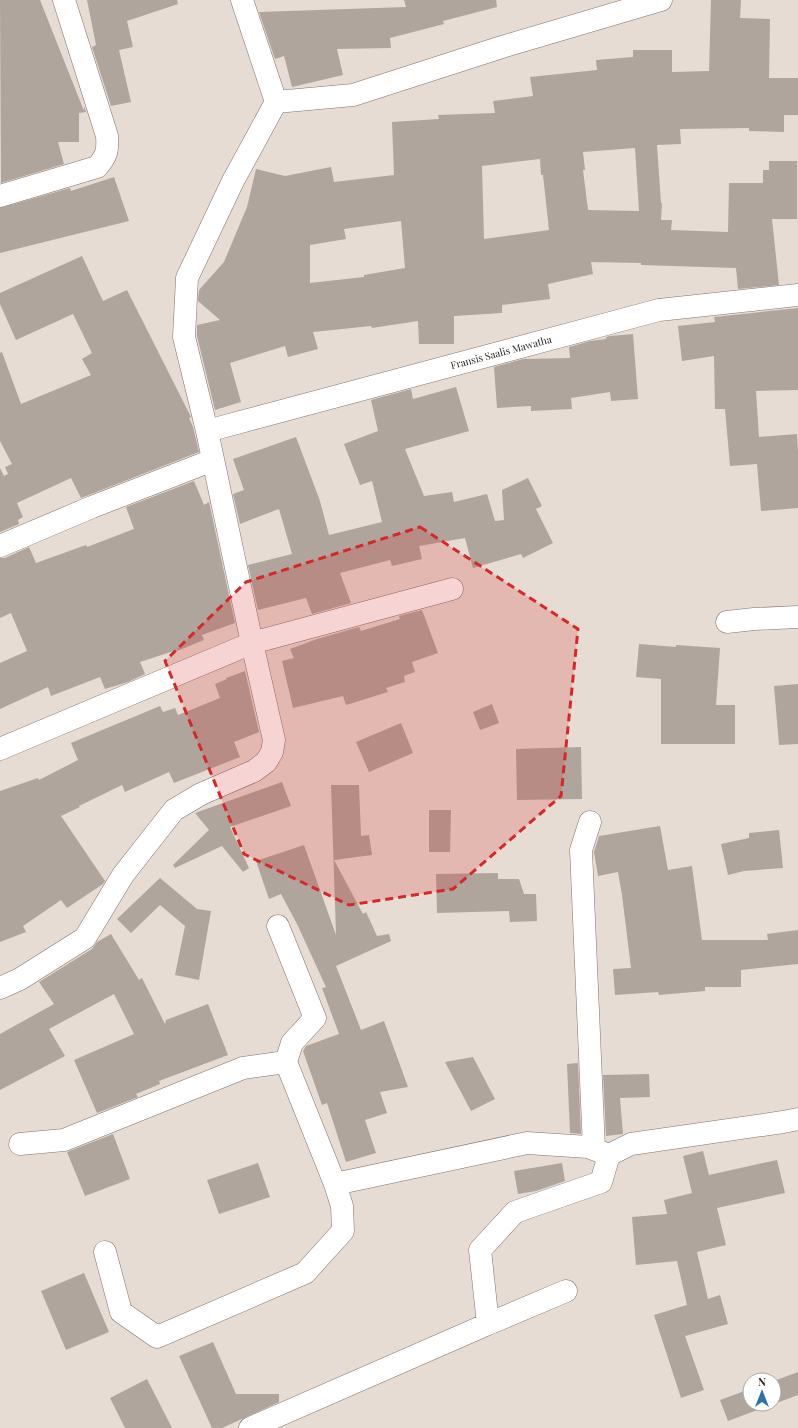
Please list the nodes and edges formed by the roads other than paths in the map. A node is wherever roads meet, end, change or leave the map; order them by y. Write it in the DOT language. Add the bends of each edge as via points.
graph roads {
  1 [pos="64,0"];
  2 [pos="242,0"];
  3 [pos="661,0"];
  4 [pos="276,102"];
  5 [pos="0,196"];
  6 [pos="798,295"];
  7 [pos="207,431"];
  8 [pos="213,460"];
  9 [pos="0,546"];
  10 [pos="452,589"];
  11 [pos="798,617"];
  12 [pos="727,622"];
  13 [pos="252,643"];
  14 [pos="0,749"];
  15 [pos="590,822"];
  16 [pos="278,926"];
  17 [pos="0,988"];
  18 [pos="286,1062"];
  19 [pos="798,1119"];
  20 [pos="20,1144"];
  21 [pos="601,1152"];
  22 [pos="335,1184"];
  23 [pos="105,1252"];
  24 [pos="566,1291"];
  25 [pos="488,1324"];
  26 [pos="250,1428"];
  1 -- 5 [label="street" via="108,136 105,159 97,167"];
  2 -- 4 [label="street"];
  3 -- 4 [label="street" via="505,46 353,95"];
  4 -- 7 [label="street" via="233,181 187,278 184,337"];
  6 -- 7 [label="street, Fransis Saalis Mawatha" via="659,310"];
  7 -- 8 [label="street"];
  8 -- 9 [label="street"];
  8 -- 13 [label="street"];
  10 -- 13 [label="street"];
  11 -- 12 [label="street"];
  13 -- 14 [label="street"];
  13 -- 17 [label="street" via="274,740 272,752 266,762 254,771 201,794 174,810 122,875 85,938 20,979"];
  15 -- 21 [label="street" via="581,850"];
  16 -- 18 [label="street" via="315,1018 292,1043"];
  18 -- 20 [label="street" via="244,1068 64,1140"];
  18 -- 22 [label="street"];
  19 -- 21 [label="street" via="630,1144"];
  21 -- 22 [label="street" via="588,1146 527,1143"];
  21 -- 25 [label="street" via="601,1182 515,1212 480,1250"];
  22 -- 23 [label="street" via="342,1206 343,1231 305,1274 157,1337 121,1312"];
  24 -- 25 [label="street"];
  25 -- 26 [label="street"];
}
